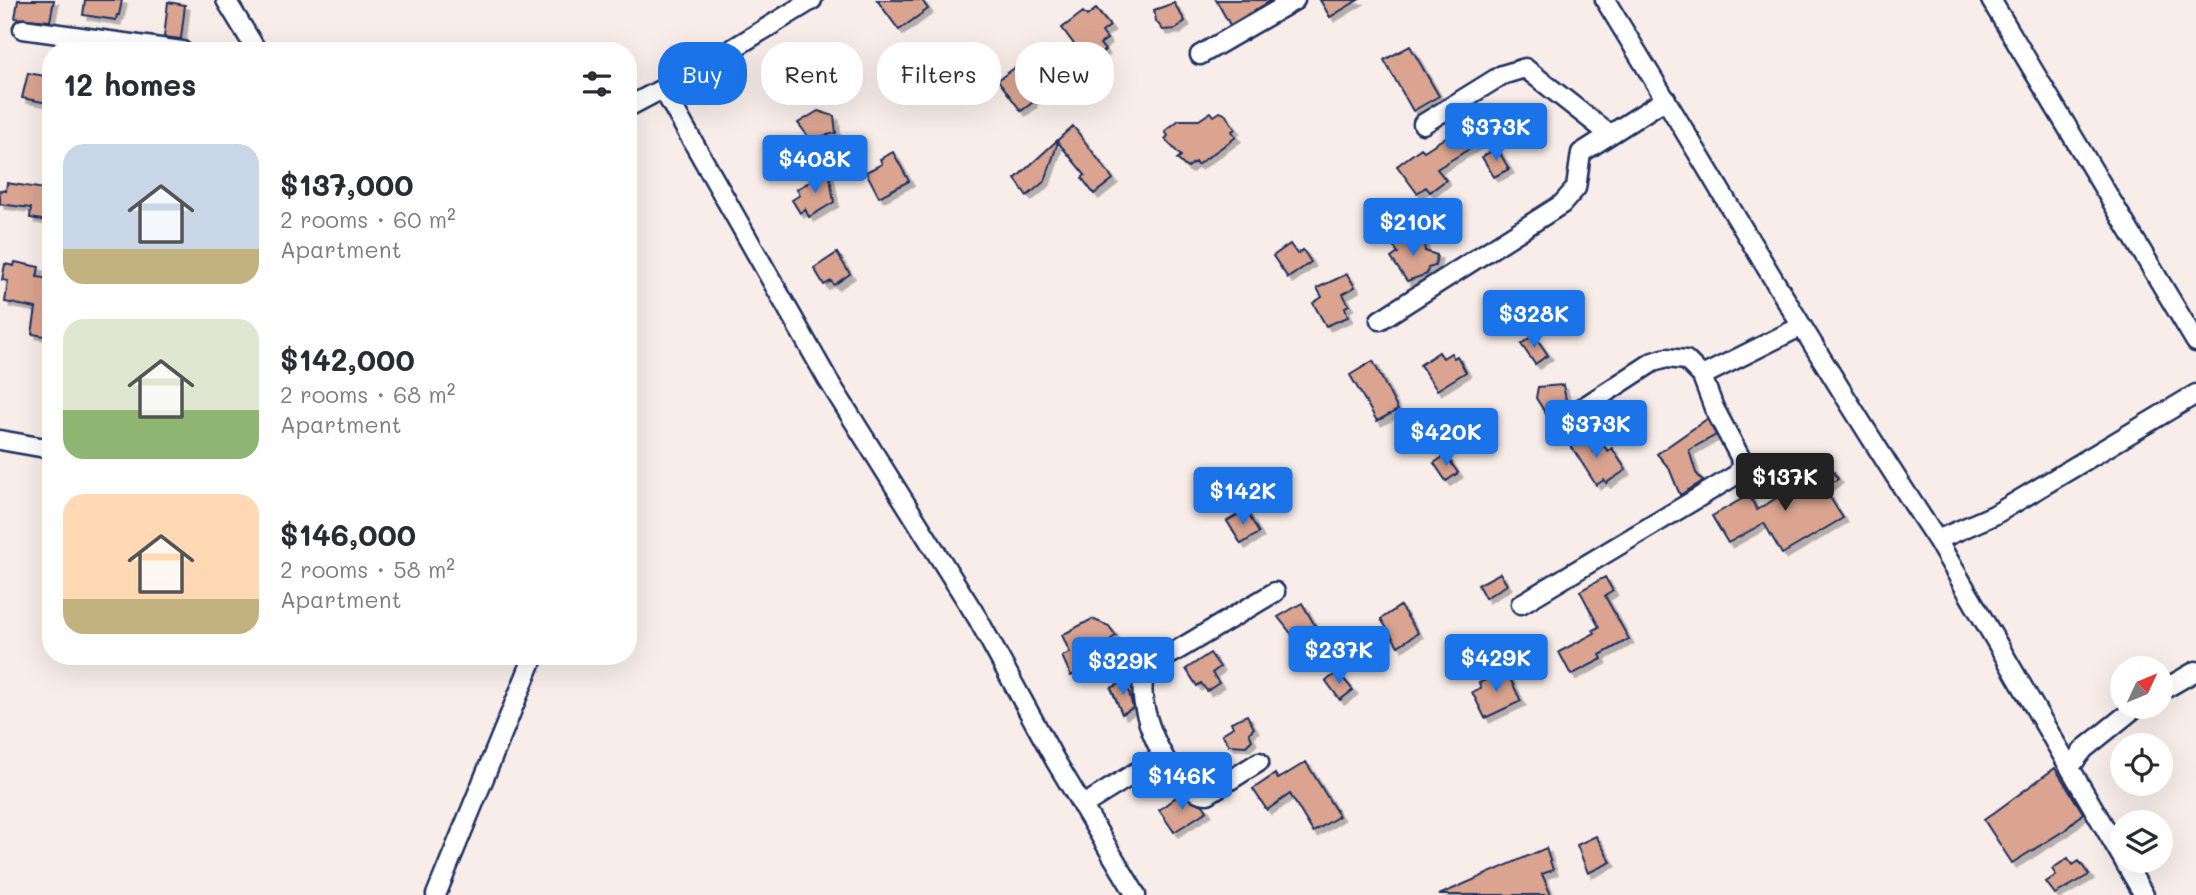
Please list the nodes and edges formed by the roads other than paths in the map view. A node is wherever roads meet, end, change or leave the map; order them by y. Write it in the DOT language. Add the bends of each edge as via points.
graph roads {
  1 [pos="226,0"];
  2 [pos="812,0"];
  3 [pos="1295,0"];
  4 [pos="1605,0"];
  5 [pos="1991,0"];
  6 [pos="23,29"];
  7 [pos="117,42"];
  8 [pos="252,42"];
  9 [pos="742,42"];
  10 [pos="1200,55"];
  11 [pos="658,92"];
  12 [pos="1666,99"];
  13 [pos="637,102"];
  14 [pos="672,105"];
  15 [pos="1423,124"];
  16 [pos="1609,134"];
  17 [pos="1380,320"];
  18 [pos="1800,327"];
  19 [pos="2196,342"];
  20 [pos="1702,376"];
  21 [pos="2196,394"];
  22 [pos="1573,414"];
  23 [pos="0,440"];
  24 [pos="42,447"];
  25 [pos="1937,540"];
  26 [pos="1275,592"];
  27 [pos="1521,604"];
  28 [pos="530,665"];
  29 [pos="2196,671"];
  30 [pos="2174,684"];
  31 [pos="2121,719"];
  32 [pos="1162,756"];
  33 [pos="1259,762"];
  34 [pos="2070,767"];
  35 [pos="1082,806"];
  36 [pos="2110,837"];
  37 [pos="2131,873"];
  38 [pos="436,895"];
  39 [pos="1136,895"];
  40 [pos="2144,895"];
  1 -- 8 [label="street"];
  2 -- 9 [label="street"];
  3 -- 10 [label="street"];
  4 -- 12 [label="street"];
  5 -- 19 [label="street"];
  6 -- 7 [label="street"];
  11 -- 13 [label="street"];
  12 -- 16 [label="street"];
  12 -- 18 [label="street"];
  14 -- 35 [label="street" via="828,380 978,620"];
  15 -- 16 [label="street" via="1503,75 1525,68"];
  16 -- 17 [label="street" via="1581,153 1576,188 1562,204"];
  18 -- 20 [label="street"];
  18 -- 25 [label="street"];
  20 -- 22 [label="street" via="1686,360 1653,362"];
  20 -- 27 [label="street" via="1740,457 1737,475"];
  21 -- 25 [label="street" via="1994,515"];
  23 -- 24 [label="street"];
  25 -- 34 [label="street"];
  26 -- 32 [label="street" via="1149,667 1143,685 1147,716"];
  28 -- 38 [label="street"];
  29 -- 30 [label="street"];
  31 -- 34 [label="street" via="2084,749"];
  32 -- 33 [label="street" via="1189,789 1200,794 1208,794"];
  32 -- 35 [label="street"];
  34 -- 36 [label="street"];
  35 -- 39 [label="street"];
  37 -- 40 [label="street"];
}
